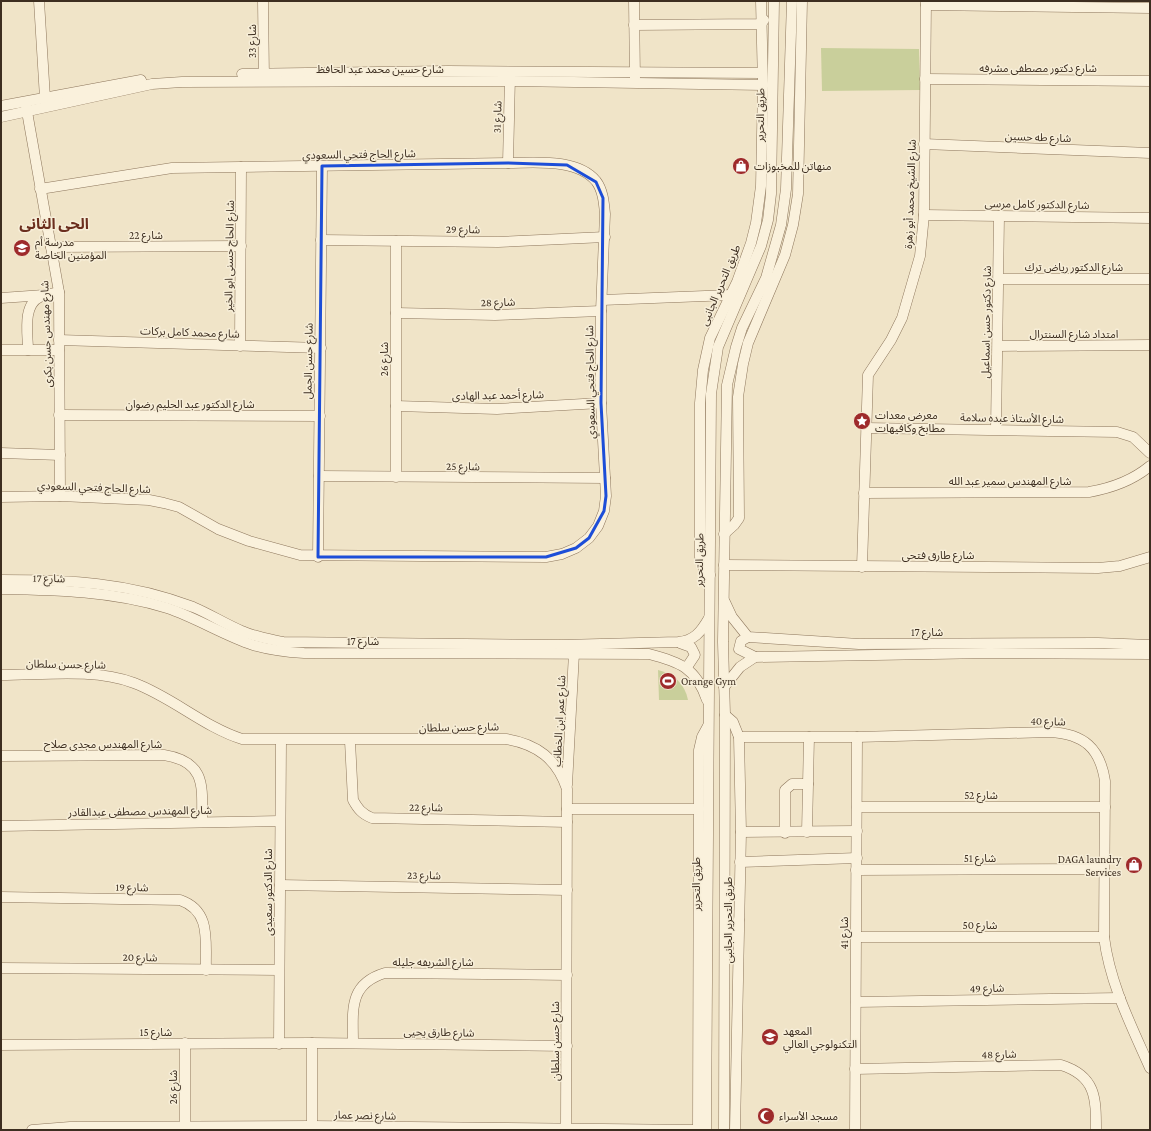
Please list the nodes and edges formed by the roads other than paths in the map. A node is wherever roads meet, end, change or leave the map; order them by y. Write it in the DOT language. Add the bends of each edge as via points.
graph roads {
  1 [pos="39,1"];
  2 [pos="264,1"];
  3 [pos="634,1"];
  4 [pos="761,1"];
  5 [pos="802,1"];
  6 [pos="926,3"];
  7 [pos="774,4"];
  8 [pos="792,4"];
  9 [pos="1150,8"];
  10 [pos="802,19"];
  11 [pos="761,24"];
  12 [pos="634,25"];
  13 [pos="762,73"];
  14 [pos="264,77"];
  15 [pos="510,77"];
  16 [pos="635,78"];
  17 [pos="925,80"];
  18 [pos="1150,81"];
  19 [pos="762,85"];
  20 [pos="45,98"];
  21 [pos="1,106"];
  22 [pos="26,107"];
  23 [pos="1,117"];
  24 [pos="762,122"];
  25 [pos="800,132"];
  26 [pos="772,134"];
  27 [pos="924,144"];
  28 [pos="1150,153"];
  29 [pos="787,156"];
  30 [pos="508,163"];
  31 [pos="241,166"];
  32 [pos="322,166"];
  33 [pos="40,189"];
  34 [pos="924,215"];
  35 [pos="999,216"];
  36 [pos="1150,218"];
  37 [pos="765,236"];
  38 [pos="605,237"];
  39 [pos="322,240"];
  40 [pos="396,241"];
  41 [pos="241,246"];
  42 [pos="51,247"];
  43 [pos="748,252"];
  44 [pos="998,279"];
  45 [pos="1150,279"];
  46 [pos="59,292"];
  47 [pos="48,295"];
  48 [pos="731,295"];
  49 [pos="1,298"];
  50 [pos="602,300"];
  51 [pos="601,311"];
  52 [pos="396,313"];
  53 [pos="59,345"];
  54 [pos="1150,345"];
  55 [pos="240,346"];
  56 [pos="998,346"];
  57 [pos="320,348"];
  58 [pos="1,350"];
  59 [pos="28,350"];
  60 [pos="601,403"];
  61 [pos="396,406"];
  62 [pos="60,415"];
  63 [pos="320,416"];
  64 [pos="866,428"];
  65 [pos="996,429"];
  66 [pos="1,453"];
  67 [pos="1150,453"];
  68 [pos="60,455"];
  69 [pos="711,463"];
  70 [pos="725,465"];
  71 [pos="1150,466"];
  72 [pos="319,476"];
  73 [pos="396,477"];
  74 [pos="605,478"];
  75 [pos="724,489"];
  76 [pos="711,491"];
  77 [pos="864,493"];
  78 [pos="60,496"];
  79 [pos="1,497"];
  80 [pos="724,534"];
  81 [pos="318,557"];
  82 [pos="1150,557"];
  83 [pos="724,565"];
  84 [pos="862,567"];
  85 [pos="710,575"];
  86 [pos="1,580"];
  87 [pos="1,589"];
  88 [pos="724,600"];
  89 [pos="710,616"];
  90 [pos="748,637"];
  91 [pos="678,642"];
  92 [pos="1150,645"];
  93 [pos="574,653"];
  94 [pos="1150,654"];
  95 [pos="755,657"];
  96 [pos="687,667"];
  97 [pos="1,675"];
  98 [pos="724,687"];
  99 [pos="709,706"];
  100 [pos="725,715"];
  101 [pos="738,737"];
  102 [pos="809,737"];
  103 [pos="857,737"];
  104 [pos="281,740"];
  105 [pos="350,740"];
  106 [pos="1,756"];
  107 [pos="808,784"];
  108 [pos="567,789"];
  109 [pos="724,805"];
  110 [pos="857,807"];
  111 [pos="1105,807"];
  112 [pos="567,809"];
  113 [pos="704,809"];
  114 [pos="280,821"];
  115 [pos="202,822"];
  116 [pos="567,822"];
  117 [pos="1,826"];
  118 [pos="857,831"];
  119 [pos="741,832"];
  120 [pos="807,832"];
  121 [pos="724,833"];
  122 [pos="785,833"];
  123 [pos="708,838"];
  124 [pos="856,858"];
  125 [pos="740,862"];
  126 [pos="856,870"];
  127 [pos="1104,870"];
  128 [pos="280,885"];
  129 [pos="567,890"];
  130 [pos="1,897"];
  131 [pos="700,914"];
  132 [pos="740,917"];
  133 [pos="708,930"];
  134 [pos="856,937"];
  135 [pos="1104,937"];
  136 [pos="724,953"];
  137 [pos="1,968"];
  138 [pos="206,970"];
  139 [pos="279,970"];
  140 [pos="567,975"];
  141 [pos="1120,998"];
  142 [pos="856,1002"];
  143 [pos="185,1043"];
  144 [pos="312,1043"];
  145 [pos="353,1043"];
  146 [pos="278,1044"];
  147 [pos="1,1045"];
  148 [pos="567,1046"];
  149 [pos="1150,1068"];
  150 [pos="707,1069"];
  151 [pos="856,1069"];
  152 [pos="723,1073"];
  153 [pos="697,1086"];
  154 [pos="736,1090"];
  155 [pos="312,1126"];
  156 [pos="70,1128"];
  157 [pos="185,1128"];
  158 [pos="380,1128"];
  159 [pos="566,1129"];
  160 [pos="32,1130"];
  161 [pos="698,1130"];
  162 [pos="706,1130"];
  163 [pos="724,1130"];
  164 [pos="735,1130"];
  165 [pos="855,1130"];
  166 [pos="1096,1130"];
  1 -- 20 [label="street"];
  2 -- 14 [label="street, شارع 33"];
  3 -- 12 [label="street"];
  4 -- 11 [label="street, طريق التحرير الجانبى"];
  5 -- 10 [label="street"];
  6 -- 9 [label="street"];
  6 -- 17 [label="street, شارع الشيخ محمد أبو زهرة"];
  7 -- 11 [label="street"];
  7 -- 26 [label="street, طريق التحرير"];
  8 -- 10 [label="street"];
  8 -- 29 [label="street"];
  10 -- 25 [label="street"];
  11 -- 12 [label="street"];
  11 -- 13 [label="street, طريق التحرير الجانبى"];
  12 -- 16 [label="street"];
  13 -- 16 [label="street, شارع حسين محمد عبد الحافظ"];
  13 -- 19 [label="street, طريق التحرير الجانبى"];
  14 -- 15 [label="street, شارع حسين محمد عبد الحافظ"];
  14 -- 20 [label="street, شارع حسين محمد عبد الحافظ" via="172,75"];
  14 -- 22 [label="street, شارع حسين محمد عبد الحافظ" via="152,84"];
  15 -- 16 [label="street, شارع حسين محمد عبد الحافظ"];
  15 -- 30 [label="street, شارع 31"];
  16 -- 19 [label="street, شارع حسين محمد عبد الحافظ"];
  17 -- 18 [label="street, شارع دكتور مصطفى مشرفه"];
  17 -- 27 [label="street, شارع الشيخ محمد أبو زهرة"];
  19 -- 24 [label="street, طريق التحرير الجانبى"];
  20 -- 22 [label="street, شارع حسين محمد عبد الحافظ"];
  21 -- 22 [label="street, شارع حسين محمد عبد الحافظ"];
  22 -- 23 [label="street, شارع حسين محمد عبد الحافظ"];
  22 -- 33 [label="street, شارع مهندس حسن بكرى"];
  24 -- 26 [label="street"];
  24 -- 43 [label="street, طريق التحرير الجانبى" via="760,186 756,223"];
  25 -- 29 [label="street"];
  25 -- 80 [label="street" via="798,194 793,225 785,255 748,343 743,364 738,396 738,518"];
  26 -- 37 [label="street, طريق التحرير" via="771,194"];
  27 -- 28 [label="street, شارع طه حسين"];
  27 -- 34 [label="street, شارع الشيخ محمد أبو زهرة"];
  29 -- 70 [label="street" via="784,207 778,243 766,278 742,328 730,366 727,385"];
  30 -- 32 [label="street, شارع الحاج فتحي السعودي"];
  30 -- 38 [label="street, شارع الحاج فتحي السعودي" via="567,166 582,171 596,182 604,198"];
  31 -- 32 [label="street, شارع الحاج فتحي السعودي"];
  31 -- 33 [label="street, شارع الحاج فتحي السعودي" via="172,168"];
  31 -- 41 [label="street, شارع الحاج حسنى ابو الخير"];
  32 -- 39 [label="street, شارع حسن الجمل"];
  33 -- 42 [label="street, شارع مهندس حسن بكرى"];
  34 -- 35 [label="street, شارع الدكتور كامل مرسى"];
  34 -- 64 [label="street, شارع الشيخ محمد أبو زهرة" via="920,256 902,318 868,375"];
  35 -- 36 [label="street, شارع الدكتور كامل مرسى"];
  35 -- 44 [label="street, شارع دكتور حسن اسماعيل"];
  37 -- 43 [label="street"];
  37 -- 69 [label="street, طريق التحرير" via="720,342 715,360 711,394"];
  38 -- 40 [label="street, شارع 29" via="498,242"];
  38 -- 50 [label="street, شارع الحاج فتحي السعودي"];
  39 -- 40 [label="street, شارع 29"];
  39 -- 57 [label="street, شارع حسن الجمل"];
  40 -- 52 [label="street, شارع 26"];
  41 -- 42 [label="street, شارع 22"];
  41 -- 55 [label="street, شارع الحاج حسنى ابو الخير"];
  42 -- 46 [label="street, شارع مهندس حسن بكرى"];
  43 -- 48 [label="street, طريق التحرير الجانبى"];
  44 -- 45 [label="street, شارع الدكتور رياض ترك"];
  44 -- 56 [label="street, شارع دكتور حسن اسماعيل"];
  46 -- 47 [label="street"];
  46 -- 53 [label="street, شارع مهندس حسن بكرى"];
  47 -- 49 [label="street"];
  47 -- 59 [label="street" via="33,302 29,309"];
  48 -- 50 [label="street"];
  48 -- 85 [label="street, طريق التحرير الجانبى" via="710,338 701,387 700,557 704,569"];
  50 -- 51 [label="street, شارع الحاج فتحي السعودي"];
  51 -- 52 [label="street, شارع 28" via="495,315"];
  51 -- 60 [label="street, شارع الحاج فتحي السعودي"];
  52 -- 61 [label="street, شارع 26"];
  53 -- 55 [label="street, شارع محمد كامل بركات"];
  53 -- 59 [label="street, شارع محمد كامل بركات"];
  53 -- 62 [label="street, شارع مهندس حسن بكرى"];
  54 -- 56 [label="street, امتداد شارع السنترال"];
  55 -- 57 [label="street, شارع محمد كامل بركات"];
  56 -- 65 [label="street, شارع دكتور حسن اسماعيل"];
  57 -- 63 [label="street, شارع حسن الجمل"];
  58 -- 59 [label="street, شارع محمد كامل بركات"];
  60 -- 61 [label="street, شارع أحمد عبد الهادى" via="496,409"];
  60 -- 74 [label="street, شارع الحاج فتحي السعودي"];
  61 -- 73 [label="street, شارع 26"];
  62 -- 63 [label="street, شارع الدكتور عبد الحليم رضوان"];
  62 -- 68 [label="street, شارع مهندس حسن بكرى"];
  63 -- 72 [label="street, شارع حسن الجمل"];
  64 -- 65 [label="street, شارع الأستاذ عبده سلامة"];
  64 -- 77 [label="street, شارع الشيخ محمد أبو زهرة"];
  65 -- 67 [label="street, شارع الأستاذ عبده سلامة" via="1117,432 1133,437"];
  66 -- 68 [label="street"];
  68 -- 78 [label="street, شارع مهندس حسن بكرى"];
  69 -- 70 [label="street" via="716,468"];
  69 -- 76 [label="street, طريق التحرير"];
  70 -- 75 [label="street"];
  71 -- 77 [label="street, شارع المهندس سمير عبد الله" via="1125,482 1089,492"];
  72 -- 73 [label="street, شارع 25"];
  72 -- 81 [label="street, شارع حسن الجمل"];
  73 -- 74 [label="street, شارع 25"];
  74 -- 81 [label="street, شارع الحاج فتحي السعودي" via="604,511 598,526 589,538 562,554 546,557"];
  75 -- 76 [label="street" via="717,488"];
  75 -- 80 [label="street"];
  76 -- 85 [label="street, طريق التحرير"];
  77 -- 84 [label="street, شارع الشيخ محمد أبو زهرة"];
  78 -- 79 [label="street, شارع الحاج فتحي السعودي"];
  78 -- 81 [label="street, شارع الحاج فتحي السعودي" via="164,503 179,507 218,529 249,542 300,556"];
  80 -- 83 [label="street"];
  82 -- 84 [label="street, شارع طارق فتحى" via="1120,566 1098,568"];
  83 -- 84 [label="street, شارع طارق فتحى"];
  83 -- 88 [label="street"];
  85 -- 89 [label="street, طريق التحرير"];
  86 -- 91 [label="street, شارع 17" via="67,580 150,593 193,607 243,631 283,642 562,645"];
  87 -- 93 [label="street, شارع 17" via="66,590 134,599 167,608 253,645 279,651"];
  88 -- 90 [label="street" via="732,617"];
  88 -- 98 [label="street"];
  89 -- 91 [label="street, شارع 17" via="696,636 688,641"];
  89 -- 99 [label="street, طريق التحرير"];
  90 -- 92 [label="street, شارع 17" via="859,644"];
  90 -- 95 [label="street" via="741,641 739,649"];
  91 -- 96 [label="street" via="694,651 694,659"];
  93 -- 96 [label="street, شارع 17" via="649,654 675,660"];
  93 -- 108 [label="street, شارع عمر ابن الخطاب"];
  94 -- 95 [label="street, شارع 17" via="989,653"];
  95 -- 98 [label="street" via="740,667"];
  96 -- 99 [label="street, شارع 17" via="704,690"];
  97 -- 104 [label="street, شارع حسن سلطان" via="97,675 116,678 135,683 234,737"];
  98 -- 100 [label="street"];
  99 -- 113 [label="street, طريق التحرير" via="709,724 699,750"];
  100 -- 101 [label="street, طريق التحرير الجانبى" via="733,722"];
  100 -- 109 [label="street"];
  101 -- 102 [label="street, شارع 40"];
  101 -- 119 [label="street, طريق التحرير الجانبى"];
  102 -- 103 [label="street, شارع 40"];
  102 -- 107 [label="street"];
  103 -- 110 [label="street, شارع 41"];
  103 -- 111 [label="street, شارع 40" via="1067,733 1082,739 1091,747 1103,765 1106,781"];
  104 -- 105 [label="street, شارع حسن سلطان"];
  104 -- 114 [label="street, شارع الدكتور سعيدى"];
  105 -- 108 [label="street, شارع حسن سلطان" via="520,741 545,754 559,770"];
  105 -- 116 [label="street, شارع 22" via="353,800 364,815 372,818"];
  106 -- 115 [label="street, شارع المهندس مجدى صلاح" via="176,757 188,763 202,784"];
  107 -- 120 [label="street"];
  107 -- 122 [label="street" via="792,784 785,790"];
  108 -- 112 [label="street, شارع حسن سلطان"];
  109 -- 113 [label="street" via="718,810"];
  109 -- 121 [label="street"];
  110 -- 111 [label="street, شارع 52"];
  110 -- 118 [label="street, شارع 41"];
  111 -- 127 [label="street, شارع 40"];
  112 -- 113 [label="street"];
  112 -- 116 [label="street, شارع حسن سلطان"];
  113 -- 123 [label="street, طريق التحرير"];
  113 -- 131 [label="street"];
  114 -- 115 [label="street, شارع المهندس مصطفى عبدالقادر"];
  114 -- 128 [label="street, شارع الدكتور سعيدى"];
  115 -- 117 [label="street, شارع المهندس مصطفى عبدالقادر"];
  116 -- 129 [label="street, شارع حسن سلطان"];
  118 -- 120 [label="street"];
  118 -- 124 [label="street, شارع 41"];
  119 -- 122 [label="street"];
  119 -- 125 [label="street, طريق التحرير الجانبى"];
  120 -- 122 [label="street"];
  121 -- 123 [label="street" via="717,832"];
  121 -- 136 [label="street"];
  123 -- 133 [label="street, طريق التحرير"];
  124 -- 125 [label="street"];
  124 -- 126 [label="street, شارع 41"];
  125 -- 132 [label="street, طريق التحرير الجانبى"];
  126 -- 127 [label="street, شارع 51"];
  126 -- 134 [label="street, شارع 41"];
  127 -- 135 [label="street, شارع 40"];
  128 -- 129 [label="street, شارع 23"];
  128 -- 139 [label="street, شارع الدكتور سعيدى"];
  129 -- 140 [label="street, شارع حسن سلطان"];
  130 -- 138 [label="street, شارع 19" via="185,901 197,908 204,922"];
  131 -- 133 [label="street"];
  131 -- 153 [label="street"];
  132 -- 136 [label="street"];
  132 -- 154 [label="street, طريق التحرير الجانبى"];
  133 -- 150 [label="street, طريق التحرير"];
  134 -- 135 [label="street, شارع 50"];
  134 -- 142 [label="street, شارع 41"];
  135 -- 141 [label="street, شارع 40" via="1110,972"];
  136 -- 152 [label="street"];
  137 -- 138 [label="street, شارع 20"];
  138 -- 139 [label="street, شارع 20"];
  139 -- 146 [label="street, شارع الدكتور سعيدى"];
  140 -- 145 [label="street, شارع الشريفه جليله" via="386,973 374,976 364,983 357,993 354,1005"];
  140 -- 148 [label="street, شارع حسن سلطان"];
  141 -- 142 [label="street, شارع 49"];
  141 -- 149 [label="street, شارع 40"];
  142 -- 151 [label="street, شارع 41"];
  143 -- 146 [label="street, شارع 15"];
  143 -- 147 [label="street, شارع 15"];
  143 -- 157 [label="street, شارع 26"];
  144 -- 145 [label="street, شارع طارق يحيى"];
  144 -- 146 [label="street, شارع 15"];
  144 -- 155 [label="street"];
  145 -- 148 [label="street, شارع طارق يحيى"];
  148 -- 159 [label="street, شارع حسن سلطان"];
  150 -- 153 [label="street"];
  150 -- 162 [label="street, طريق التحرير"];
  151 -- 165 [label="street, شارع 41"];
  151 -- 166 [label="street, شارع 48" via="1061,1065 1081,1074 1093,1091 1096,1102"];
  152 -- 154 [label="street"];
  152 -- 163 [label="street"];
  153 -- 161 [label="street"];
  154 -- 164 [label="street, طريق التحرير الجانبى"];
  155 -- 157 [label="street, شارع نصر عمار"];
  155 -- 158 [label="street, شارع نصر عمار"];
  156 -- 157 [label="street, شارع نصر عمار"];
  156 -- 160 [label="street, شارع نصر عمار"];
  158 -- 159 [label="street, شارع نصر عمار"];
  159 -- 161 [label="street, شارع نصر عمار"];
}
